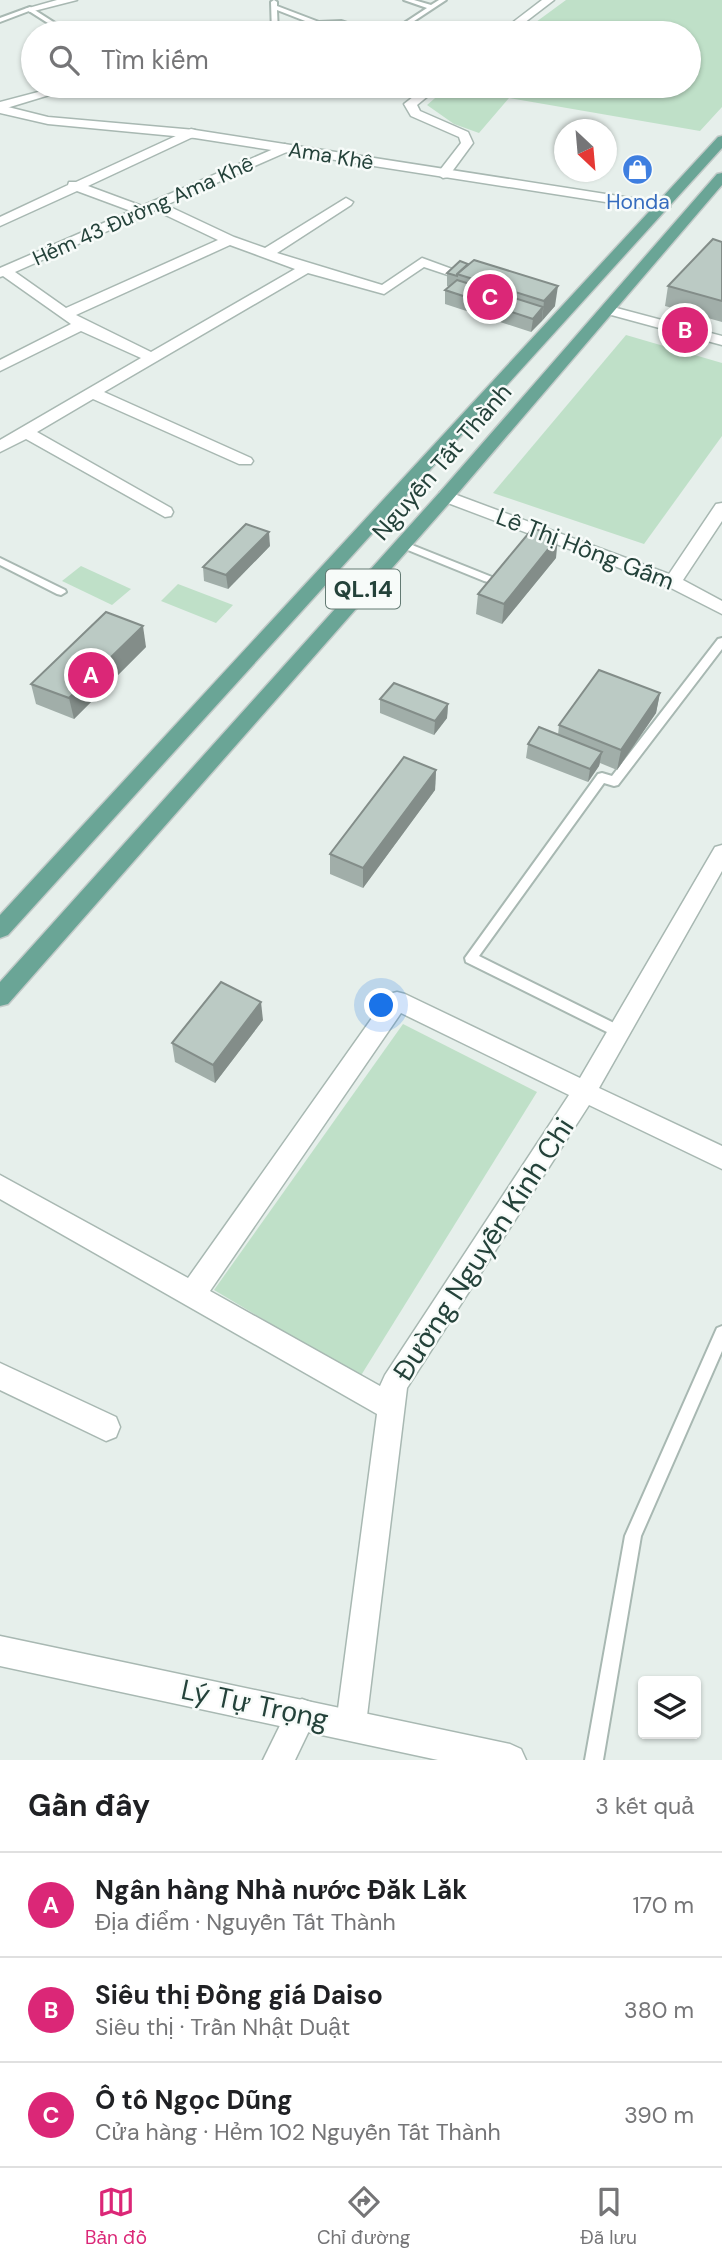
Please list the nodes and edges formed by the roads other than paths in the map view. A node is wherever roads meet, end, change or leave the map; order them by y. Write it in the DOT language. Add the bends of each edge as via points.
graph roads {
  1 [pos="72,0"];
  2 [pos="407,0"];
  3 [pos="443,0"];
  4 [pos="549,0"];
  5 [pos="274,3"];
  6 [pos="432,7"];
  7 [pos="30,9"];
  8 [pos="0,20"];
  9 [pos="48,21"];
  10 [pos="275,21"];
  11 [pos="312,21"];
  12 [pos="410,21"];
  13 [pos="520,21"];
  14 [pos="33,98"];
  15 [pos="418,98"];
  16 [pos="0,108"];
  17 [pos="191,133"];
  18 [pos="722,140"];
  19 [pos="285,148"];
  20 [pos="443,174"];
  21 [pos="722,177"];
  22 [pos="74,185"];
  23 [pos="346,202"];
  24 [pos="149,208"];
  25 [pos="663,208"];
  26 [pos="690,214"];
  27 [pos="0,222"];
  28 [pos="229,240"];
  29 [pos="266,254"];
  30 [pos="306,268"];
  31 [pos="3,272"];
  32 [pos="484,283"];
  33 [pos="609,310"];
  34 [pos="229,313"];
  35 [pos="65,314"];
  36 [pos="249,321"];
  37 [pos="81,324"];
  38 [pos="722,341"];
  39 [pos="152,358"];
  40 [pos="0,366"];
  41 [pos="93,393"];
  42 [pos="26,432"];
  43 [pos="0,447"];
  44 [pos="244,461"];
  45 [pos="446,495"];
  46 [pos="722,508"];
  47 [pos="165,512"];
  48 [pos="402,544"];
  49 [pos="0,561"];
  50 [pos="488,579"];
  51 [pos="673,582"];
  52 [pos="61,592"];
  53 [pos="722,608"];
  54 [pos="722,642"];
  55 [pos="722,853"];
  56 [pos="0,929"];
  57 [pos="0,997"];
  58 [pos="619,1032"];
  59 [pos="585,1091"];
  60 [pos="722,1158"];
  61 [pos="0,1186"];
  62 [pos="192,1294"];
  63 [pos="722,1333"];
  64 [pos="0,1376"];
  65 [pos="391,1407"];
  66 [pos="106,1427"];
  67 [pos="0,1651"];
  68 [pos="302,1714"];
  69 [pos="351,1724"];
  70 [pos="279,1760"];
  71 [pos="510,1760"];
  72 [pos="594,1760"];
  1 -- 7 [label="street"];
  2 -- 6 [label="lane"];
  3 -- 6 [label="lane"];
  4 -- 13 [label="street"];
  5 -- 10 [label="lane"];
  5 -- 11 [label="lane"];
  6 -- 12 [label="lane"];
  7 -- 8 [label="lane"];
  7 -- 9 [label="lane"];
  14 -- 16 [label="street"];
  15 -- 20 [label="street" via="410,104 415,113 464,135 467,143"];
  16 -- 17 [label="street, Ama Khê" via="63,125"];
  17 -- 19 [label="street, Ama Khê"];
  17 -- 22 [label="street"];
  18 -- 25 [label="main road, Nguyễn Tất Thành / QL.14"];
  19 -- 20 [label="street, Ama Khê"];
  19 -- 24 [label="street, Hẻm 43 Đường Ama Khê"];
  20 -- 25 [label="street, Ama Khê"];
  21 -- 26 [label="main road, Nguyễn Tất Thành / QL.14"];
  22 -- 24 [label="street"];
  22 -- 27 [label="street"];
  23 -- 29 [label="street"];
  24 -- 28 [label="street"];
  24 -- 31 [label="street, Hẻm 43 Đường Ama Khê"];
  25 -- 26 [label="main road"];
  25 -- 56 [label="main road, Nguyễn Tất Thành / QL.14" via="561,308"];
  26 -- 33 [label="main road, Nguyễn Tất Thành / QL.14"];
  28 -- 29 [label="street"];
  28 -- 35 [label="street"];
  29 -- 30 [label="street"];
  30 -- 32 [label="street" via="384,290 422,262"];
  30 -- 34 [label="street"];
  31 -- 35 [label="street"];
  33 -- 38 [label="street"];
  33 -- 45 [label="main road, Nguyễn Tất Thành / QL.14"];
  34 -- 36 [label="street"];
  34 -- 39 [label="street"];
  35 -- 37 [label="street"];
  37 -- 39 [label="street"];
  37 -- 40 [label="street"];
  39 -- 41 [label="street"];
  41 -- 42 [label="street"];
  41 -- 44 [label="street"];
  42 -- 43 [label="street"];
  42 -- 47 [label="street"];
  45 -- 48 [label="main road, Nguyễn Tất Thành / QL.14"];
  45 -- 51 [label="street, Lê Thị Hồng Gấm"];
  46 -- 51 [label="street"];
  48 -- 50 [label="lane"];
  48 -- 57 [label="main road, Nguyễn Tất Thành / QL.14"];
  49 -- 52 [label="lane"];
  51 -- 53 [label="street, Lê Thị Hồng Gấm"];
  54 -- 58 [label="lane" via="614,782 602,777 471,958"];
  55 -- 58 [label="street, Đường Nguyễn Kinh Chi"];
  58 -- 59 [label="street, Đường Nguyễn Kinh Chi"];
  59 -- 60 [label="street"];
  59 -- 62 [label="street" via="397,1001"];
  59 -- 65 [label="street, Đường Nguyễn Kinh Chi" via="394,1384"];
  61 -- 62 [label="street"];
  62 -- 65 [label="street"];
  63 -- 72 [label="lane" via="633,1536"];
  64 -- 66 [label="street"];
  65 -- 69 [label="street, Đường Nguyễn Kinh Chi"];
  67 -- 68 [label="street, Lý Tự Trọng"];
  68 -- 69 [label="street, Lý Tự Trọng"];
  68 -- 70 [label="street"];
  69 -- 71 [label="street, Lý Tự Trọng"];
}
